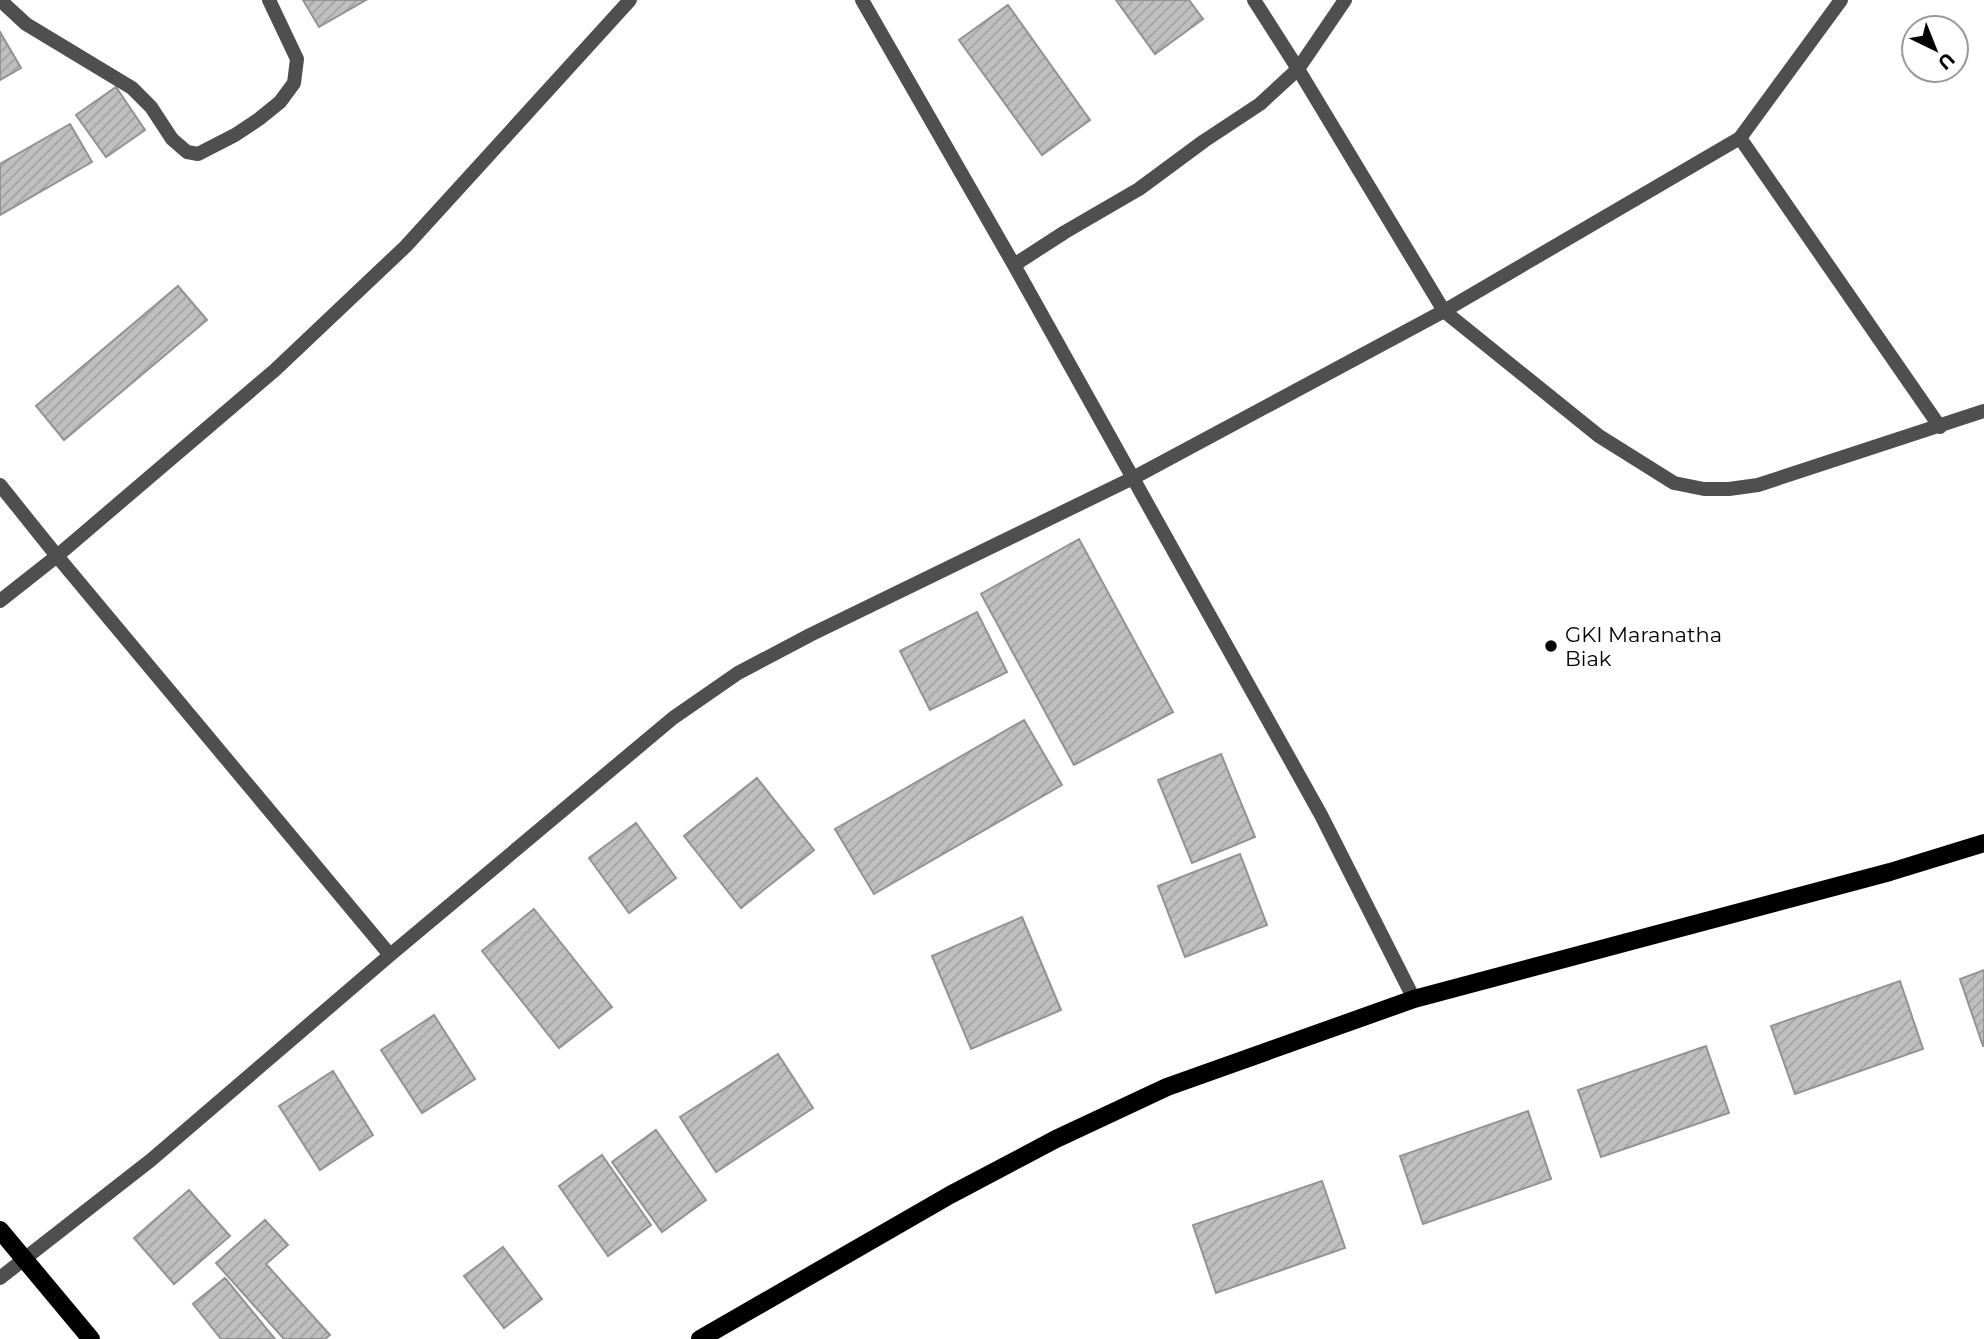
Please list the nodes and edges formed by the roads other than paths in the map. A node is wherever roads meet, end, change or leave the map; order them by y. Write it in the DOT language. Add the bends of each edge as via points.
graph roads {
  1 [pos="0,0"];
  2 [pos="269,0"];
  3 [pos="630,0"];
  4 [pos="862,0"];
  5 [pos="1254,0"];
  6 [pos="1345,0"];
  7 [pos="1841,0"];
  8 [pos="1298,69"];
  9 [pos="1740,138"];
  10 [pos="1014,265"];
  11 [pos="1444,312"];
  12 [pos="1984,411"];
  13 [pos="1940,427"];
  14 [pos="1133,478"];
  15 [pos="0,485"];
  16 [pos="57,556"];
  17 [pos="0,601"];
  18 [pos="1984,843"];
  19 [pos="390,955"];
  20 [pos="1414,999"];
  21 [pos="0,1230"];
  22 [pos="24,1259"];
  23 [pos="0,1278"];
  24 [pos="91,1339"];
  25 [pos="700,1339"];
  1 -- 2 [label="street" via="26,24 132,88 172,139 187,152 198,153 259,119 295,83 297,59"];
  3 -- 16 [label="street" via="405,246 275,370"];
  4 -- 10 [label="street"];
  5 -- 8 [label="street"];
  6 -- 8 [label="street"];
  7 -- 9 [label="street"];
  8 -- 10 [label="street" via="1260,104 1139,189"];
  8 -- 11 [label="street"];
  9 -- 11 [label="street"];
  9 -- 13 [label="street"];
  10 -- 14 [label="street"];
  11 -- 13 [label="street" via="1599,436 1674,484 1704,489 1758,485"];
  11 -- 14 [label="street"];
  12 -- 13 [label="street"];
  14 -- 19 [label="street" via="738,673 673,718"];
  14 -- 20 [label="street" via="1321,814"];
  15 -- 16 [label="street"];
  16 -- 17 [label="street"];
  16 -- 19 [label="street"];
  18 -- 20 [label="main road"];
  19 -- 22 [label="street" via="151,1160"];
  20 -- 25 [label="main road" via="1167,1087 1093,1121 950,1195"];
  21 -- 22 [label="main road"];
  22 -- 23 [label="street"];
  22 -- 24 [label="main road"];
}
